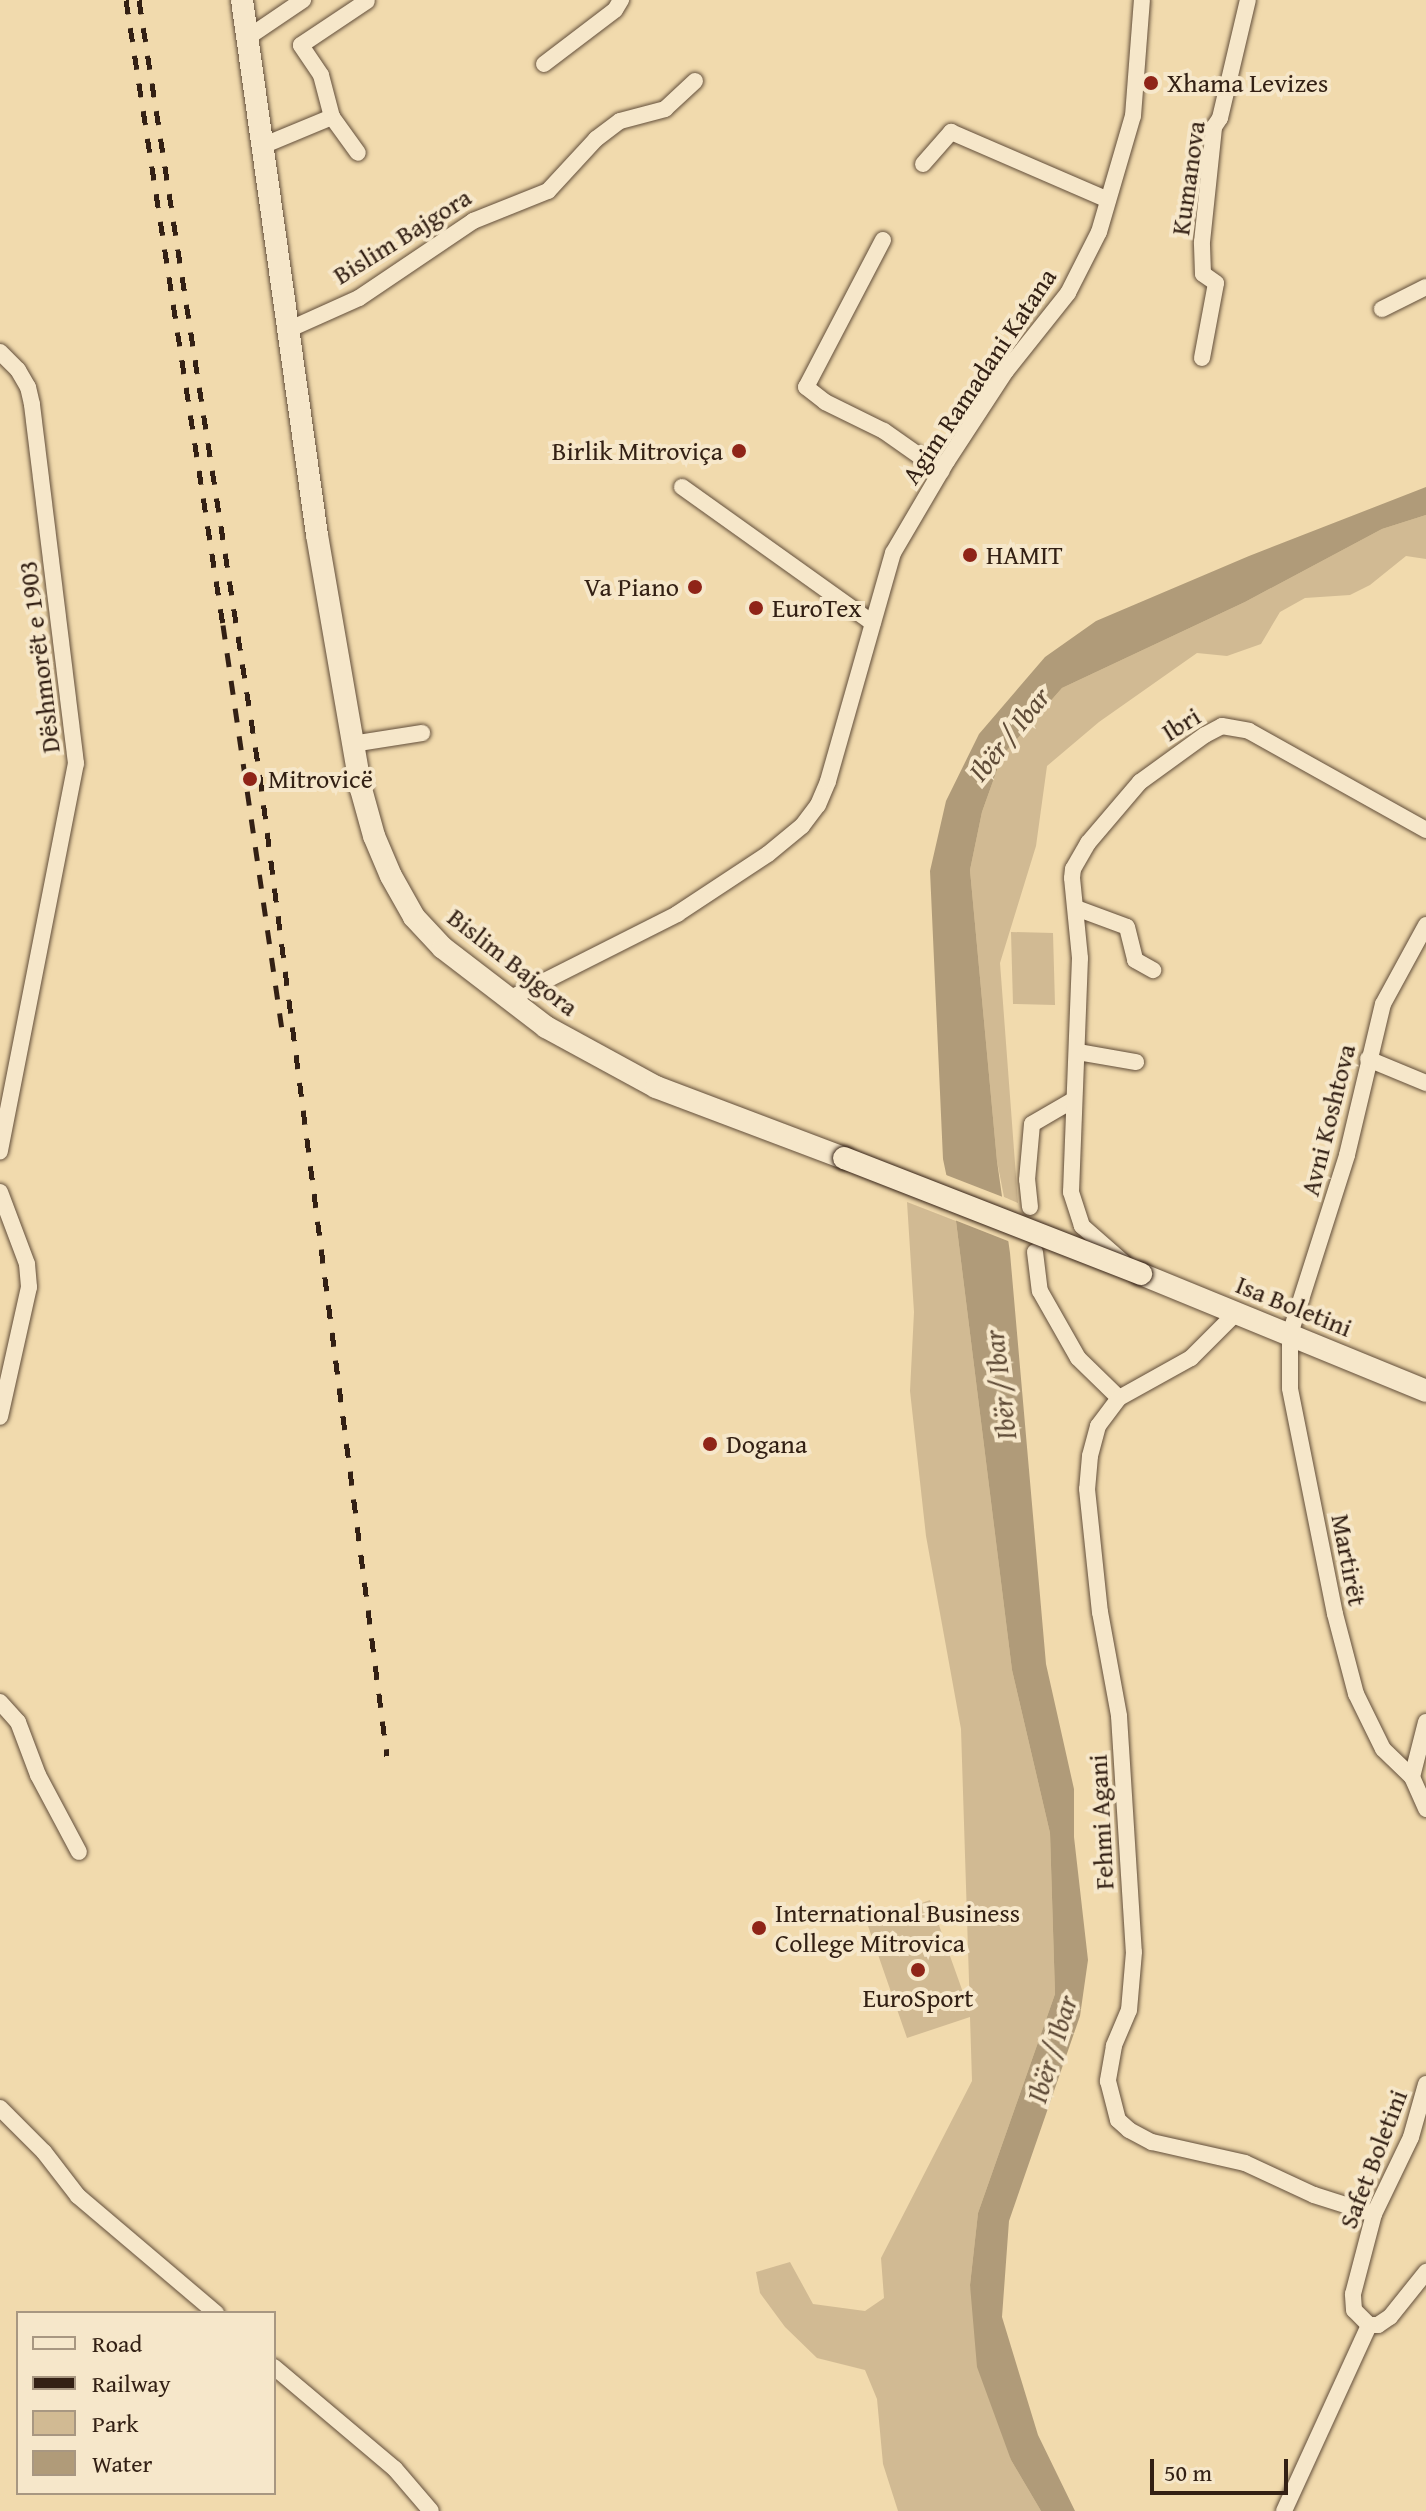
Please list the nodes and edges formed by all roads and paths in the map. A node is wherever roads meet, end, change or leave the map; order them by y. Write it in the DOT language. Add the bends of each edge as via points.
graph roads {
  1 [pos="242,0"];
  2 [pos="303,0"];
  3 [pos="621,0"];
  4 [pos="1142,0"];
  5 [pos="1248,0"];
  6 [pos="367,1"];
  7 [pos="247,38"];
  8 [pos="544,64"];
  9 [pos="695,81"];
  10 [pos="332,117"];
  11 [pos="262,146"];
  12 [pos="358,153"];
  13 [pos="923,164"];
  14 [pos="1108,200"];
  15 [pos="883,240"];
  16 [pos="1426,287"];
  17 [pos="1382,309"];
  18 [pos="290,329"];
  19 [pos="0,352"];
  20 [pos="1202,358"];
  21 [pos="941,471"];
  22 [pos="682,487"];
  23 [pos="873,623"];
  24 [pos="422,733"];
  25 [pos="352,744"];
  26 [pos="1426,830"];
  27 [pos="1076,908"];
  28 [pos="1426,925"];
  29 [pos="1153,970"];
  30 [pos="507,1000"];
  31 [pos="1078,1052"];
  32 [pos="1368,1059"];
  33 [pos="1136,1062"];
  34 [pos="1426,1083"];
  35 [pos="1073,1100"];
  36 [pos="0,1152"];
  37 [pos="0,1192"];
  38 [pos="1030,1207"];
  39 [pos="1035,1252"];
  40 [pos="1141,1274"];
  41 [pos="1236,1313"];
  42 [pos="1290,1334"];
  43 [pos="1426,1391"];
  44 [pos="1119,1398"];
  45 [pos="0,1417"];
  46 [pos="0,1702"];
  47 [pos="1426,1722"];
  48 [pos="1412,1777"];
  49 [pos="1426,1809"];
  50 [pos="79,1852"];
  51 [pos="1426,2084"];
  52 [pos="0,2108"];
  53 [pos="1374,2214"];
  54 [pos="1426,2272"];
  55 [pos="214,2311"];
  56 [pos="1369,2325"];
  57 [pos="276,2369"];
  58 [pos="431,2511"];
  59 [pos="1284,2511"];
  1 -- 7 [label="main road, Bislim Bajgora"];
  2 -- 7 [label="street"];
  3 -- 8 [label="street"];
  4 -- 14 [label="street, Agim Ramadani Katana" via="1133,116"];
  5 -- 20 [label="street, Kumanova" via="1214,127 1202,242 1203,274 1216,283"];
  6 -- 10 [label="street" via="301,45 321,75"];
  7 -- 11 [label="main road, Bislim Bajgora"];
  9 -- 18 [label="street, Bislim Bajgora" via="665,109 620,121 548,191 473,221 359,298"];
  10 -- 11 [label="street"];
  10 -- 12 [label="street"];
  11 -- 18 [label="main road, Bislim Bajgora"];
  13 -- 14 [label="street" via="951,132"];
  14 -- 21 [label="street, Agim Ramadani Katana" via="1099,232 1068,293 1006,371"];
  15 -- 21 [label="street" via="806,387"];
  16 -- 17 [label="street"];
  18 -- 25 [label="main road, Bislim Bajgora"];
  19 -- 36 [label="street, Dëshmorët e 1903" via="18,370 32,405 76,763"];
  21 -- 23 [label="street, Agim Ramadani Katana" via="893,553"];
  22 -- 23 [label="street"];
  23 -- 30 [label="street, Agim Ramadani Katana" via="828,781 802,826 677,914"];
  24 -- 25 [label="street"];
  25 -- 30 [label="main road, Bislim Bajgora" via="374,836 414,917"];
  26 -- 27 [label="street, Ibri" via="1249,731 1222,726 1173,756 1113,811 1073,869"];
  27 -- 29 [label="street" via="1127,927 1135,960"];
  27 -- 31 [label="street, Ibri"];
  28 -- 32 [label="street, Avni Koshtova" via="1383,1004"];
  30 -- 40 [label="main road, Bislim Bajgora, bridge" via="588,1053 656,1087"];
  31 -- 33 [label="street"];
  31 -- 35 [label="street, Ibri"];
  32 -- 34 [label="street"];
  32 -- 42 [label="street, Avni Koshtova" via="1347,1155"];
  35 -- 38 [label="street" via="1032,1124"];
  35 -- 40 [label="street, Ibri" via="1075,1213 1094,1238"];
  37 -- 45 [label="street" via="29,1276"];
  39 -- 44 [label="street" via="1040,1291 1078,1358"];
  40 -- 41 [label="main road, Isa Boletini"];
  41 -- 42 [label="main road, Isa Boletini"];
  41 -- 44 [label="street, Fehmi Agani" via="1191,1358"];
  42 -- 43 [label="main road, Isa Boletini"];
  42 -- 48 [label="street, Martirët" via="1290,1388 1356,1694 1383,1749"];
  44 -- 53 [label="street, Fehmi Agani" via="1092,1443 1087,1489 1100,1612 1119,1716 1134,1952 1129,2010 1108,2066 1112,2103 1118,2120 1152,2142 1245,2163 1314,2195"];
  46 -- 50 [label="street" via="18,1722 38,1775"];
  47 -- 48 [label="street"];
  48 -- 49 [label="street"];
  51 -- 53 [label="street, Safet Boletini" via="1411,2137"];
  52 -- 55 [label="street" via="78,2196"];
  53 -- 56 [label="street, Safet Boletini" via="1353,2294 1354,2310"];
  54 -- 56 [label="street" via="1390,2317"];
  56 -- 59 [label="street"];
  57 -- 58 [label="street" via="395,2469"];
}
